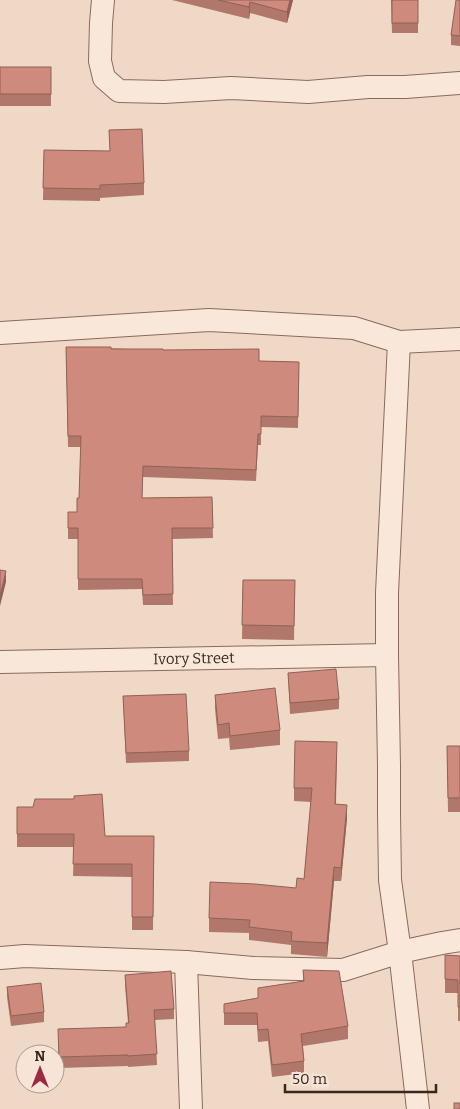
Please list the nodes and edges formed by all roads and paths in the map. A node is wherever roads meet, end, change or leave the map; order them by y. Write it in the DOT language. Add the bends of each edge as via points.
graph roads {
  1 [pos="103,0"];
  2 [pos="460,83"];
  3 [pos="0,333"];
  4 [pos="460,339"];
  5 [pos="399,342"];
  6 [pos="387,655"];
  7 [pos="0,662"];
  8 [pos="460,940"];
  9 [pos="400,952"];
  10 [pos="0,958"];
  11 [pos="186,962"];
  12 [pos="191,1109"];
  13 [pos="418,1109"];
  1 -- 2 [label="street" via="100,61 104,78 119,91 231,88 308,92"];
  3 -- 5 [label="street" via="209,320 354,328"];
  4 -- 5 [label="street"];
  5 -- 6 [label="street"];
  6 -- 7 [label="street, Ivory Street"];
  6 -- 9 [label="street" via="390,880"];
  8 -- 9 [label="street"];
  9 -- 11 [label="street" via="343,970 253,968"];
  9 -- 13 [label="street"];
  10 -- 11 [label="street" via="25,956"];
  11 -- 12 [label="street"];
}
